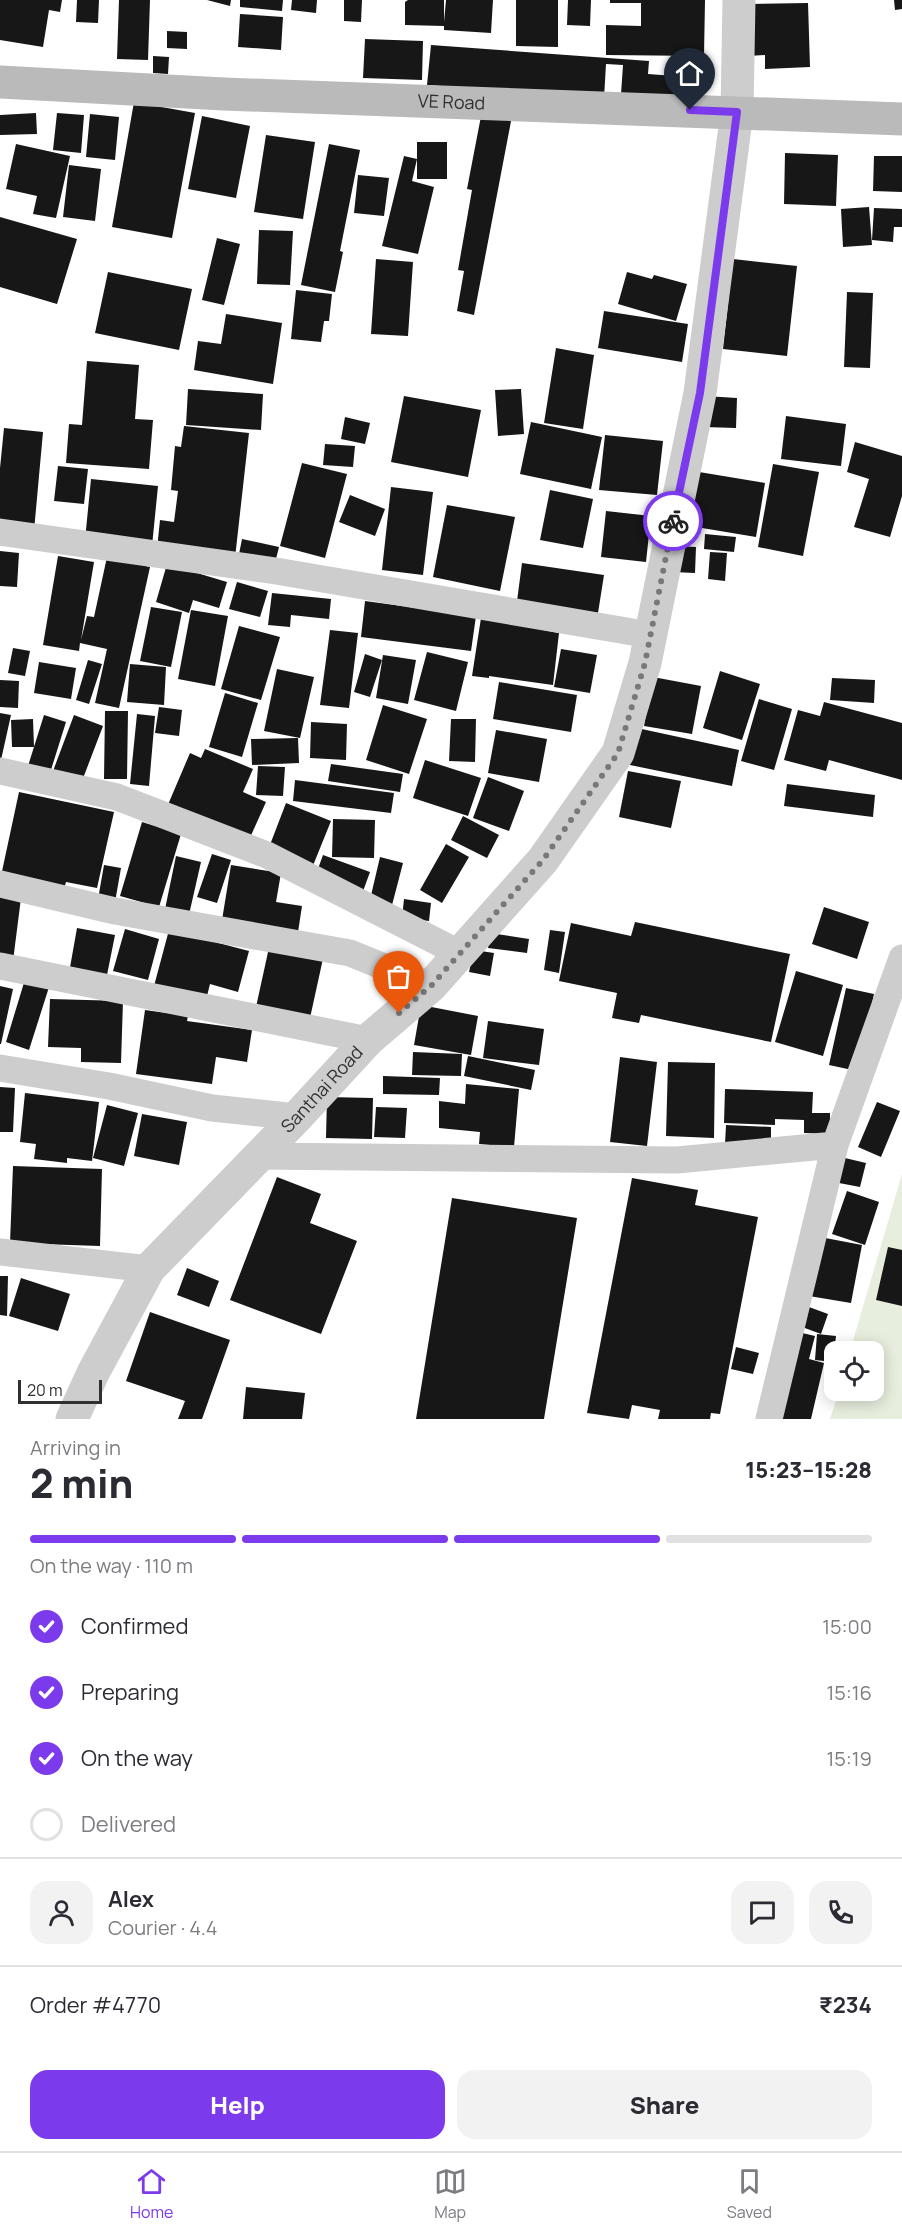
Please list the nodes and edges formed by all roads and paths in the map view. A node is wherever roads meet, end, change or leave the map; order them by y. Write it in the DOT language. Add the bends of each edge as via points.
graph roads {
  1 [pos="739,0"];
  2 [pos="0,82"];
  3 [pos="737,112"];
  4 [pos="902,119"];
  5 [pos="0,532"];
  6 [pos="650,635"];
  7 [pos="0,771"];
  8 [pos="0,884"];
  9 [pos="459,952"];
  10 [pos="902,958"];
  11 [pos="0,966"];
  12 [pos="431,986"];
  13 [pos="368,1040"];
  14 [pos="0,1068"];
  15 [pos="297,1117"];
  16 [pos="834,1145"];
  17 [pos="257,1156"];
  18 [pos="0,1252"];
  19 [pos="149,1269"];
  20 [pos="72,1419"];
  21 [pos="769,1419"];
  1 -- 3 [label="street, Santhai Road"];
  2 -- 3 [label="main road, VE Road"];
  3 -- 4 [label="main road, VE Road"];
  3 -- 6 [label="street, Santhai Road" via="700,393"];
  5 -- 6 [label="street" via="276,571"];
  6 -- 9 [label="street, Santhai Road" via="618,753 543,860"];
  7 -- 9 [label="street" via="117,797 267,855"];
  8 -- 12 [label="street" via="114,912 350,952"];
  9 -- 12 [label="street, Santhai Road"];
  10 -- 16 [label="street"];
  11 -- 13 [label="street"];
  12 -- 13 [label="street, Santhai Road"];
  13 -- 15 [label="street, Santhai Road"];
  14 -- 15 [label="street" via="212,1108"];
  15 -- 17 [label="street, Santhai Road"];
  16 -- 17 [label="street" via="677,1160"];
  16 -- 21 [label="street"];
  17 -- 19 [label="street, Santhai Road"];
  18 -- 19 [label="street"];
  19 -- 20 [label="street, Santhai Road"];
}
